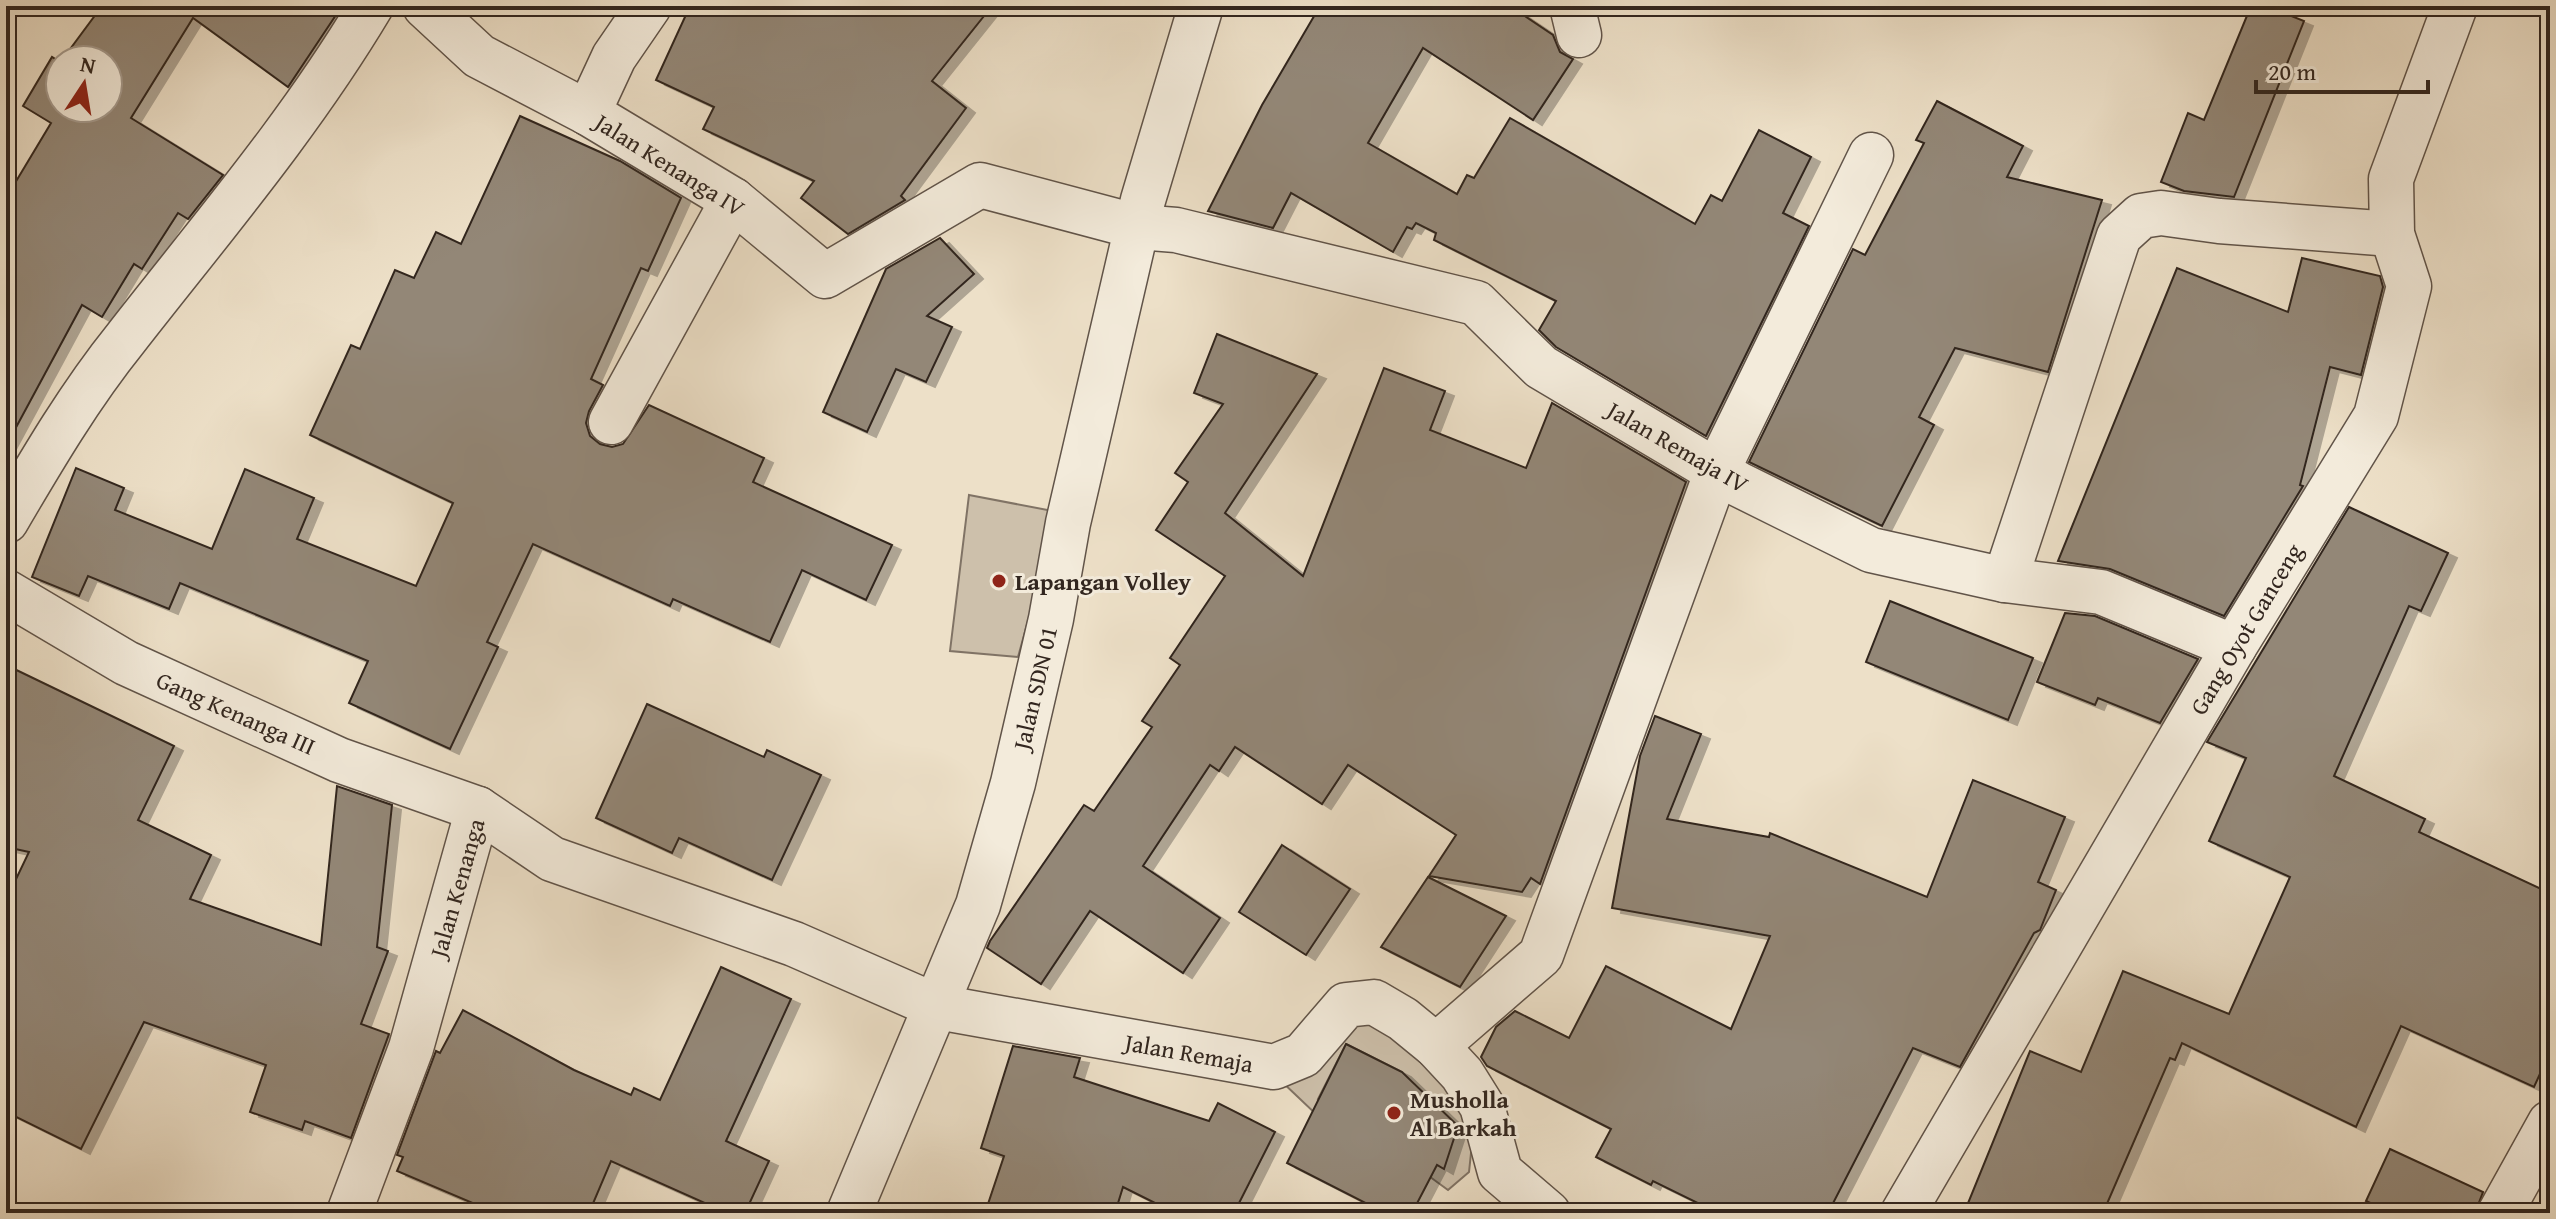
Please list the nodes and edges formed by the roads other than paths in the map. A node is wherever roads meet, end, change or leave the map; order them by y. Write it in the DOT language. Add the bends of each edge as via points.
graph roads {
  1 [pos="371,6"];
  2 [pos="425,6"];
  3 [pos="649,6"];
  4 [pos="1201,6"];
  5 [pos="2455,6"];
  6 [pos="588,113"];
  7 [pos="1871,155"];
  8 [pos="733,200"];
  9 [pos="1138,227"];
  10 [pos="2392,234"];
  11 [pos="611,422"];
  12 [pos="1717,471"];
  13 [pos="6,521"];
  14 [pos="2005,580"];
  15 [pos="6,592"];
  16 [pos="2234,647"];
  17 [pos="478,809"];
  18 [pos="938,1007"];
  19 [pos="1436,1046"];
  20 [pos="2550,1123"];
  21 [pos="349,1213"];
  22 [pos="849,1213"];
  23 [pos="1548,1213"];
  24 [pos="1903,1213"];
  25 [pos="2500,1213"];
  1 -- 13 [label="street" via="269,156 125,338"];
  2 -- 6 [label="street, Jalan Kenanga IV" via="479,56"];
  3 -- 6 [label="street" via="614,57"];
  4 -- 9 [label="street, Jalan SDN 01"];
  5 -- 10 [label="street, Gang Oyot Ganceng" via="2391,179"];
  6 -- 8 [label="street, Jalan Kenanga IV"];
  7 -- 12 [label="street"];
  8 -- 9 [label="street, Jalan Kenanga IV" via="825,276 980,185"];
  8 -- 11 [label="street"];
  9 -- 12 [label="street, Jalan Remaja IV" via="1176,230 1476,303 1541,367"];
  9 -- 18 [label="street, Jalan SDN 01" via="1013,783 978,905"];
  10 -- 14 [label="street" via="2161,213 2141,216 2128,225 2119,236"];
  10 -- 16 [label="street, Gang Oyot Ganceng" via="2409,286 2376,416"];
  12 -- 14 [label="street, Jalan Remaja IV" via="1871,550"];
  12 -- 19 [label="street" via="1541,955"];
  14 -- 16 [label="street, Jalan Remaja IV" via="2101,592"];
  15 -- 17 [label="street, Gang Kenanga III" via="126,663 339,760"];
  16 -- 24 [label="street, Gang Oyot Ganceng"];
  17 -- 18 [label="street, Jalan Kenanga" via="552,859 794,944"];
  17 -- 21 [label="street, Jalan Kenanga" via="411,1048"];
  18 -- 19 [label="street, Jalan Remaja" via="1274,1067 1303,1055 1346,1005 1374,1002"];
  18 -- 22 [label="street, Jalan SDN 01"];
  19 -- 23 [label="street, Jalan Remaja" via="1482,1106 1500,1172"];
  20 -- 25 [label="street"];
}
